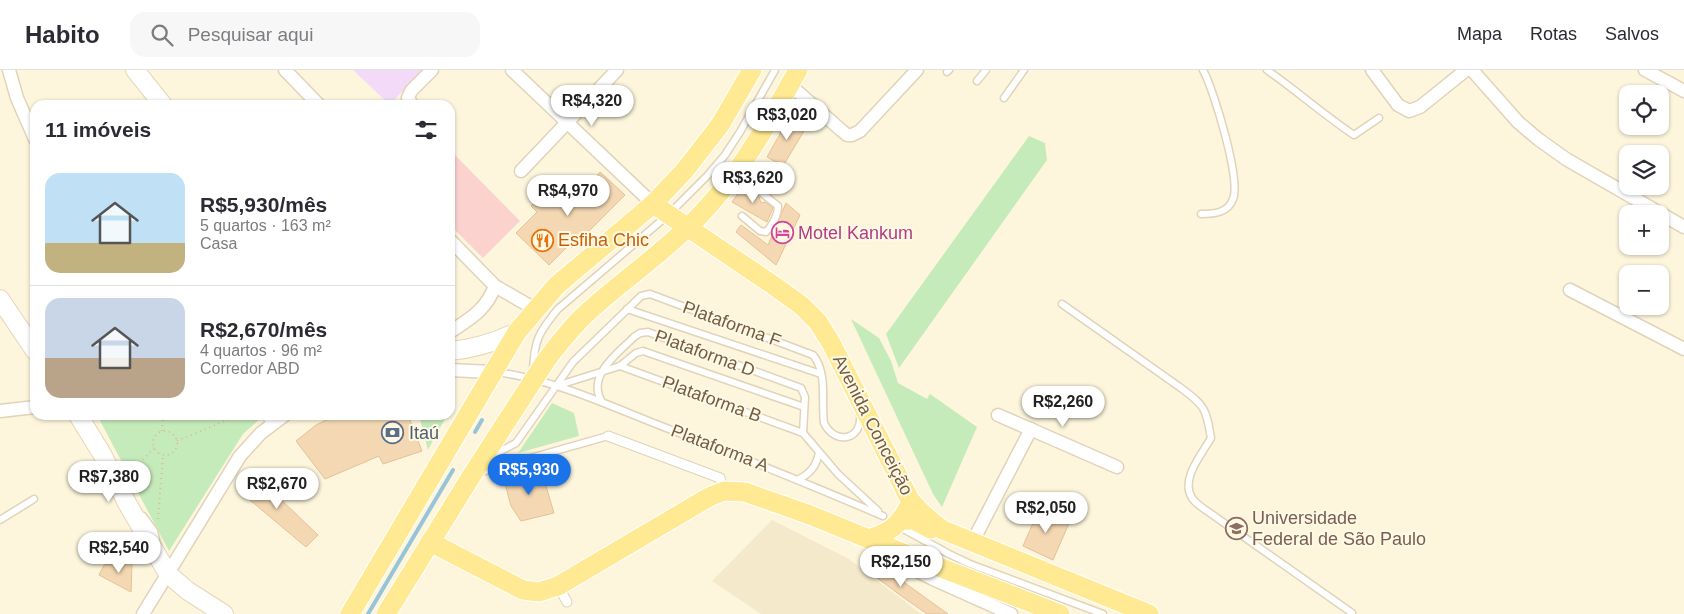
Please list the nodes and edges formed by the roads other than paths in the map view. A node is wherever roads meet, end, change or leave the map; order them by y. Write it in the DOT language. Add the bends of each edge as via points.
graph roads {
  1 [pos="9,70"];
  2 [pos="135,70"];
  3 [pos="285,70"];
  4 [pos="432,70"];
  5 [pos="512,70"];
  6 [pos="617,70"];
  7 [pos="752,70"];
  8 [pos="776,70"];
  9 [pos="917,70"];
  10 [pos="986,70"];
  11 [pos="1024,70"];
  12 [pos="1203,70"];
  13 [pos="1267,70"];
  14 [pos="1372,70"];
  15 [pos="1466,70"];
  16 [pos="1472,70"];
  17 [pos="1645,70"];
  18 [pos="794,78"];
  19 [pos="977,81"];
  20 [pos="1684,91"];
  21 [pos="1004,98"];
  22 [pos="159,100"];
  23 [pos="314,100"];
  24 [pos="409,100"];
  25 [pos="1379,118"];
  26 [pos="567,122"];
  27 [pos="30,128"];
  28 [pos="521,171"];
  29 [pos="736,172"];
  30 [pos="660,209"];
  31 [pos="1201,214"];
  32 [pos="742,216"];
  33 [pos="688,227"];
  34 [pos="1684,227"];
  35 [pos="455,245"];
  36 [pos="495,286"];
  37 [pos="1570,290"];
  38 [pos="0,299"];
  39 [pos="1062,304"];
  40 [pos="535,309"];
  41 [pos="627,309"];
  42 [pos="455,328"];
  43 [pos="517,332"];
  44 [pos="30,344"];
  45 [pos="1684,349"];
  46 [pos="455,351"];
  47 [pos="620,366"];
  48 [pos="455,370"];
  49 [pos="601,371"];
  50 [pos="492,372"];
  51 [pos="821,374"];
  52 [pos="533,380"];
  53 [pos="555,386"];
  54 [pos="858,397"];
  55 [pos="602,402"];
  56 [pos="30,407"];
  57 [pos="804,407"];
  58 [pos="0,411"];
  59 [pos="998,414"];
  60 [pos="81,420"];
  61 [pos="268,420"];
  62 [pos="1031,429"];
  63 [pos="803,433"];
  64 [pos="608,436"];
  65 [pos="818,453"];
  66 [pos="1117,467"];
  67 [pos="477,468"];
  68 [pos="799,480"];
  69 [pos="724,491"];
  70 [pos="34,499"];
  71 [pos="910,500"];
  72 [pos="0,520"];
  73 [pos="894,520"];
  74 [pos="873,541"];
  75 [pos="973,541"];
  76 [pos="430,542"];
  77 [pos="168,574"];
  78 [pos="1352,613"];
  79 [pos="144,614"];
  80 [pos="224,614"];
  81 [pos="350,614"];
  82 [pos="386,614"];
  83 [pos="1011,614"];
  84 [pos="1060,614"];
  85 [pos="1103,614"];
  86 [pos="1149,614"];
  1 -- 27 [label="street"];
  2 -- 22 [label="main road"];
  3 -- 23 [label="street"];
  4 -- 24 [label="street" via="411,91"];
  5 -- 26 [label="street"];
  6 -- 26 [label="street"];
  7 -- 30 [label="main road" via="720,125"];
  8 -- 30 [label="lane" via="725,154 695,188"];
  9 -- 18 [label="street" via="852,136 841,130"];
  10 -- 19 [label="lane"];
  11 -- 21 [label="lane"];
  12 -- 31 [label="lane" via="1217,105 1236,189 1230,206 1214,214"];
  13 -- 25 [label="lane" via="1354,135"];
  14 -- 15 [label="street" via="1398,105 1409,111 1420,107"];
  16 -- 34 [label="street" via="1538,140"];
  17 -- 20 [label="street"];
  18 -- 29 [label="main road"];
  26 -- 28 [label="street"];
  26 -- 30 [label="street"];
  29 -- 32 [label="lane" via="778,206 766,232"];
  29 -- 33 [label="main road"];
  30 -- 33 [label="main road, Avenida Conceição"];
  30 -- 40 [label="main road" via="569,273"];
  30 -- 52 [label="lane" via="547,322 533,352"];
  33 -- 52 [label="main road" via="589,311 559,343"];
  33 -- 54 [label="main road, Avenida Conceição" via="773,284 818,322"];
  35 -- 36 [label="street"];
  36 -- 40 [label="street"];
  36 -- 42 [label="street" via="488,302"];
  37 -- 45 [label="street"];
  38 -- 44 [label="main road"];
  39 -- 78 [label="lane" via="1181,388 1198,401 1207,414 1211,438 1191,472 1187,487 1192,499"];
  40 -- 43 [label="main road"];
  41 -- 51 [label="lane"];
  41 -- 51 [label="lane, Plataforma F" via="641,296 650,294 813,355"];
  41 -- 53 [label="lane" via="573,362"];
  43 -- 46 [label="main road" via="481,347"];
  43 -- 50 [label="main road"];
  47 -- 49 [label="lane"];
  47 -- 57 [label="lane" via="643,351"];
  47 -- 63 [label="lane, Plataforma B"];
  48 -- 50 [label="street"];
  49 -- 53 [label="lane"];
  49 -- 55 [label="lane" via="596,389"];
  49 -- 57 [label="lane, Plataforma D" via="634,337 648,332 801,388 805,397"];
  50 -- 52 [label="lane, Plataforma A"];
  50 -- 81 [label="main road"];
  51 -- 54 [label="lane" via="824,423 836,436 850,437 855,433 860,418"];
  52 -- 53 [label="lane, Plataforma A"];
  52 -- 67 [label="main road"];
  53 -- 55 [label="lane, Plataforma A"];
  53 -- 67 [label="lane" via="516,443"];
  54 -- 71 [label="main road, Avenida Conceição"];
  55 -- 68 [label="lane, Plataforma A"];
  56 -- 58 [label="street"];
  57 -- 63 [label="lane"];
  59 -- 62 [label="street"];
  60 -- 77 [label="main road"];
  61 -- 77 [label="street" via="234,463"];
  62 -- 66 [label="street"];
  62 -- 75 [label="street"];
  63 -- 65 [label="lane"];
  64 -- 67 [label="lane"];
  64 -- 69 [label="street" via="720,478"];
  65 -- 68 [label="lane" via="810,472"];
  65 -- 73 [label="lane" via="863,498"];
  67 -- 76 [label="main road"];
  68 -- 73 [label="lane, Plataforma A"];
  69 -- 74 [label="main road" via="745,492"];
  69 -- 76 [label="main road" via="562,594 523,590"];
  70 -- 72 [label="lane"];
  71 -- 73 [label="main road"];
  71 -- 75 [label="main road, Avenida Conceição" via="938,526"];
  73 -- 74 [label="main road" via="890,531"];
  73 -- 75 [label="main road" via="914,520 958,544"];
  73 -- 85 [label="lane" via="963,561"];
  74 -- 83 [label="street" via="898,562"];
  74 -- 84 [label="main road"];
  75 -- 86 [label="main road, Avenida Conceição"];
  76 -- 82 [label="main road"];
  77 -- 79 [label="street"];
  77 -- 80 [label="main road"];
}
